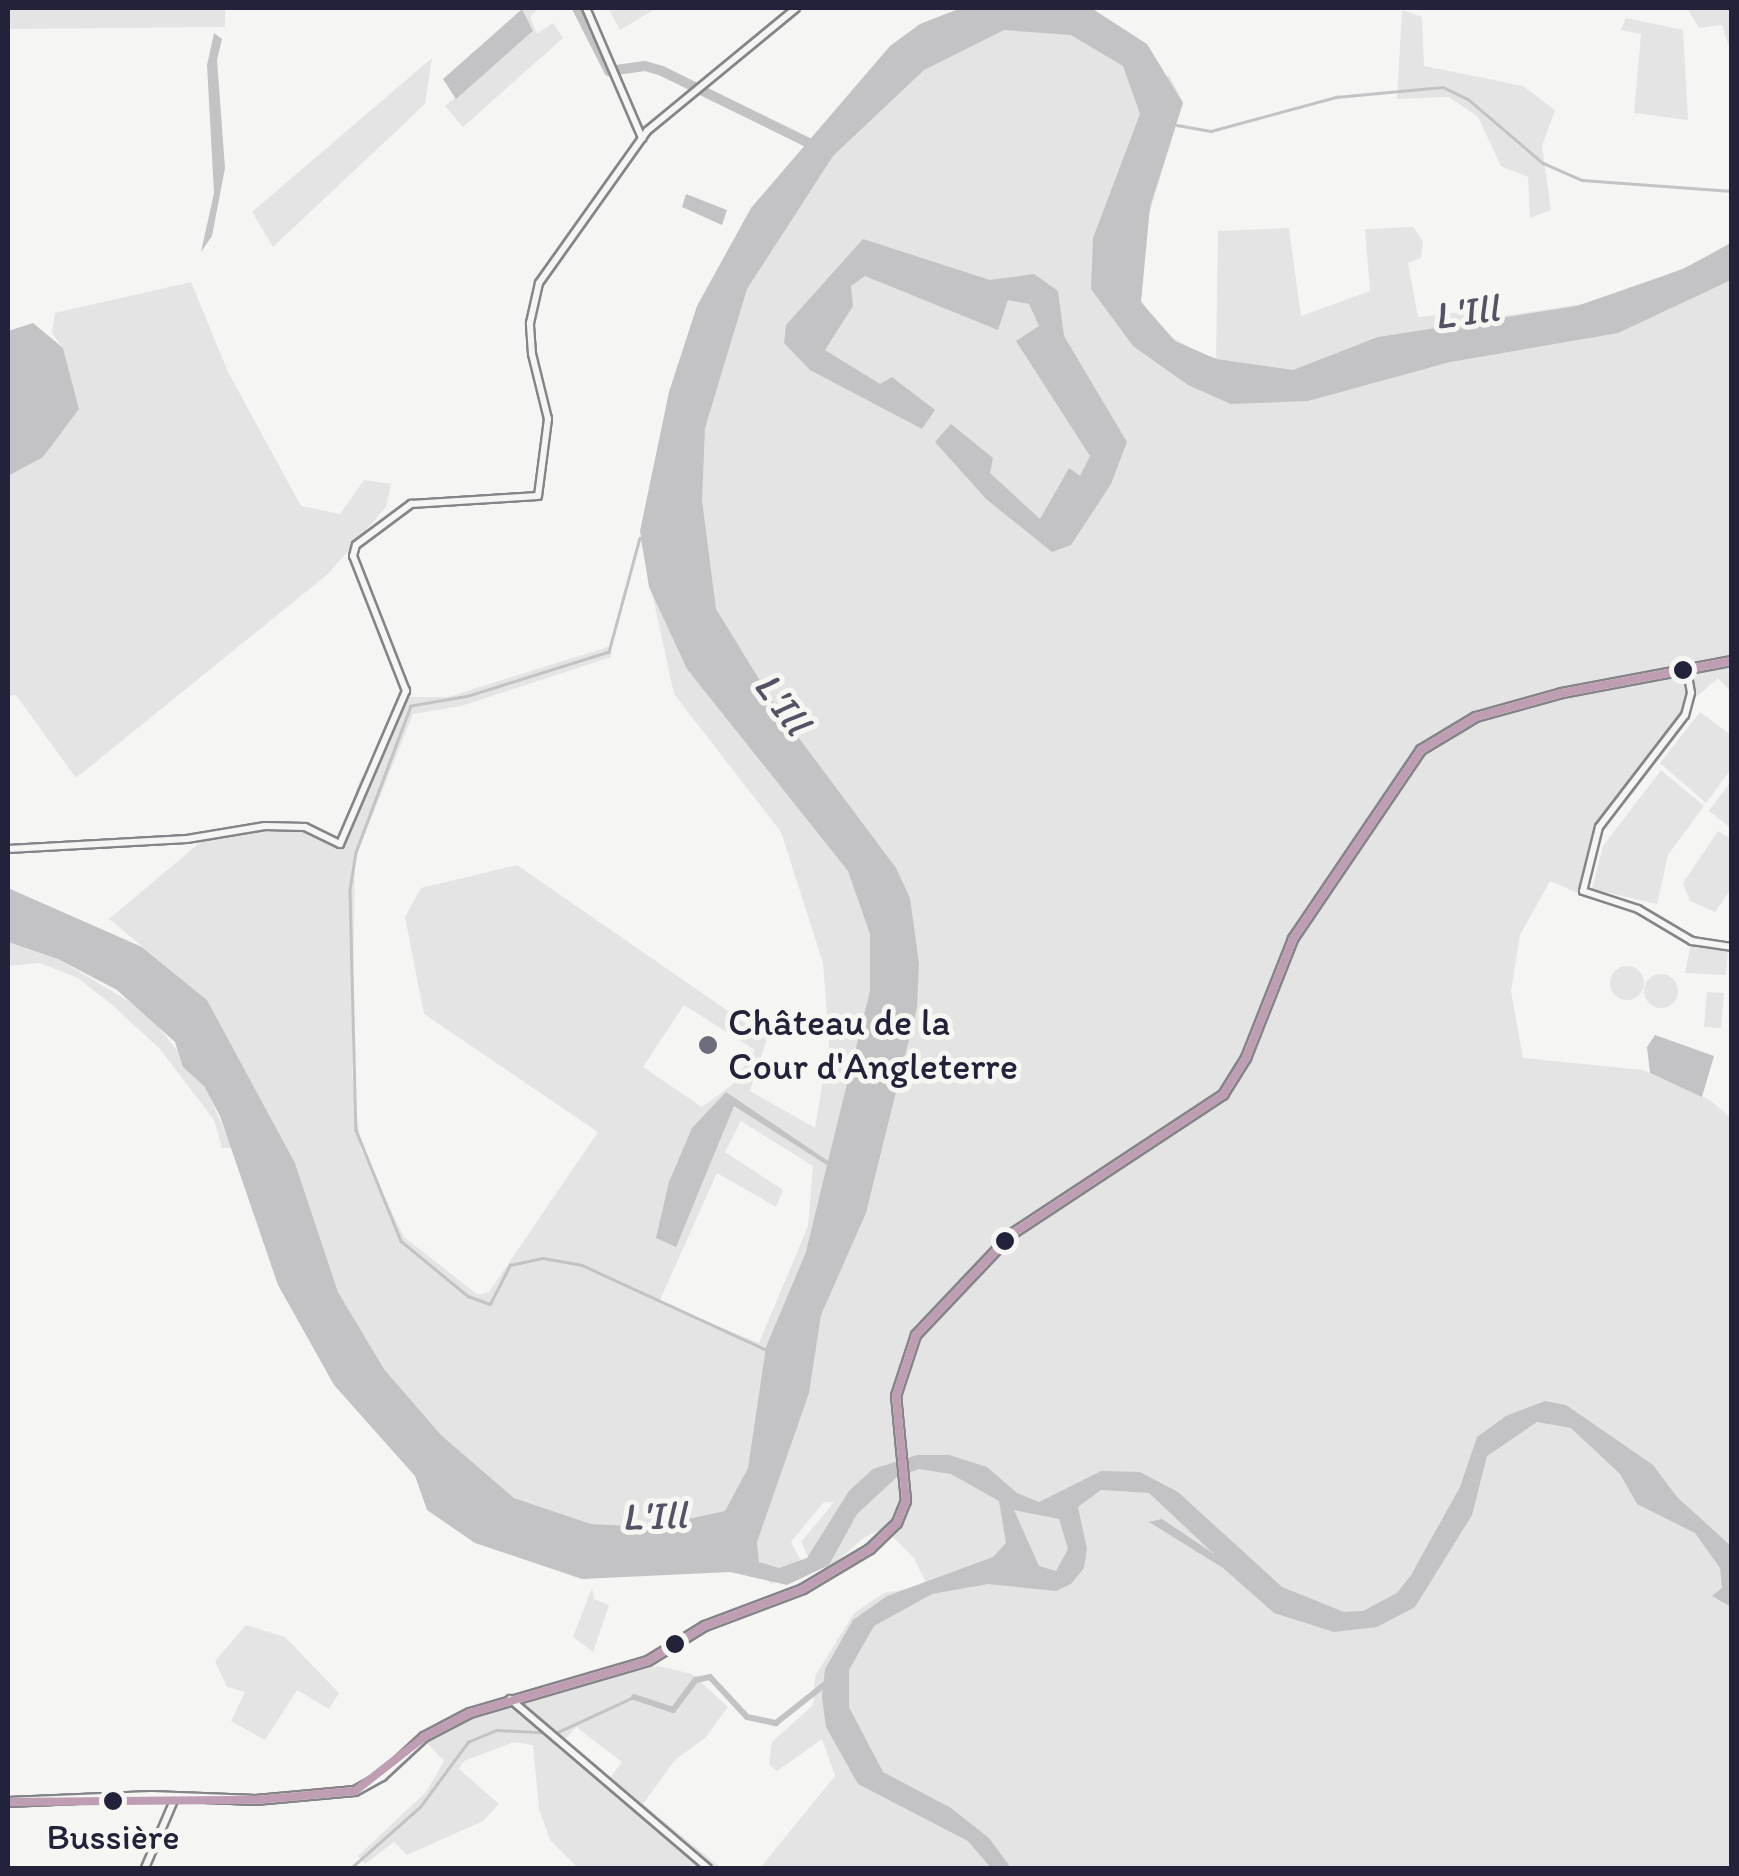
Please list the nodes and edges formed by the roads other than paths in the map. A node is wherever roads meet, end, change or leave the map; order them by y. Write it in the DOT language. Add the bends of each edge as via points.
graph roads {
  1 [pos="586,8"];
  2 [pos="796,8"];
  3 [pos="642,138"];
  4 [pos="1732,661"];
  5 [pos="1687,670"];
  6 [pos="8,850"];
  7 [pos="1732,947"];
  8 [pos="510,1698"];
  9 [pos="175,1798"];
  10 [pos="8,1802"];
  11 [pos="150,1867"];
  12 [pos="708,1868"];
  1 -- 3 [label="street"];
  2 -- 3 [label="street"];
  3 -- 6 [label="street" via="535,294 532,354 548,419 538,496 411,504 385,517 354,549 406,691 340,844 306,827 264,826 187,839"];
  4 -- 5 [label="main road"];
  5 -- 7 [label="street" via="1691,692 1684,715 1592,839 1583,891 1638,909 1692,941"];
  5 -- 8 [label="main road" via="1476,717 1422,750 1293,939 1246,1058 1223,1095 1012,1234 916,1334 896,1396 904,1509 888,1535 803,1588 711,1624 648,1661"];
  8 -- 9 [label="main road" via="434,1730 355,1791 244,1801"];
  8 -- 12 [label="street"];
  9 -- 10 [label="main road"];
  9 -- 11 [label="street"];
}
